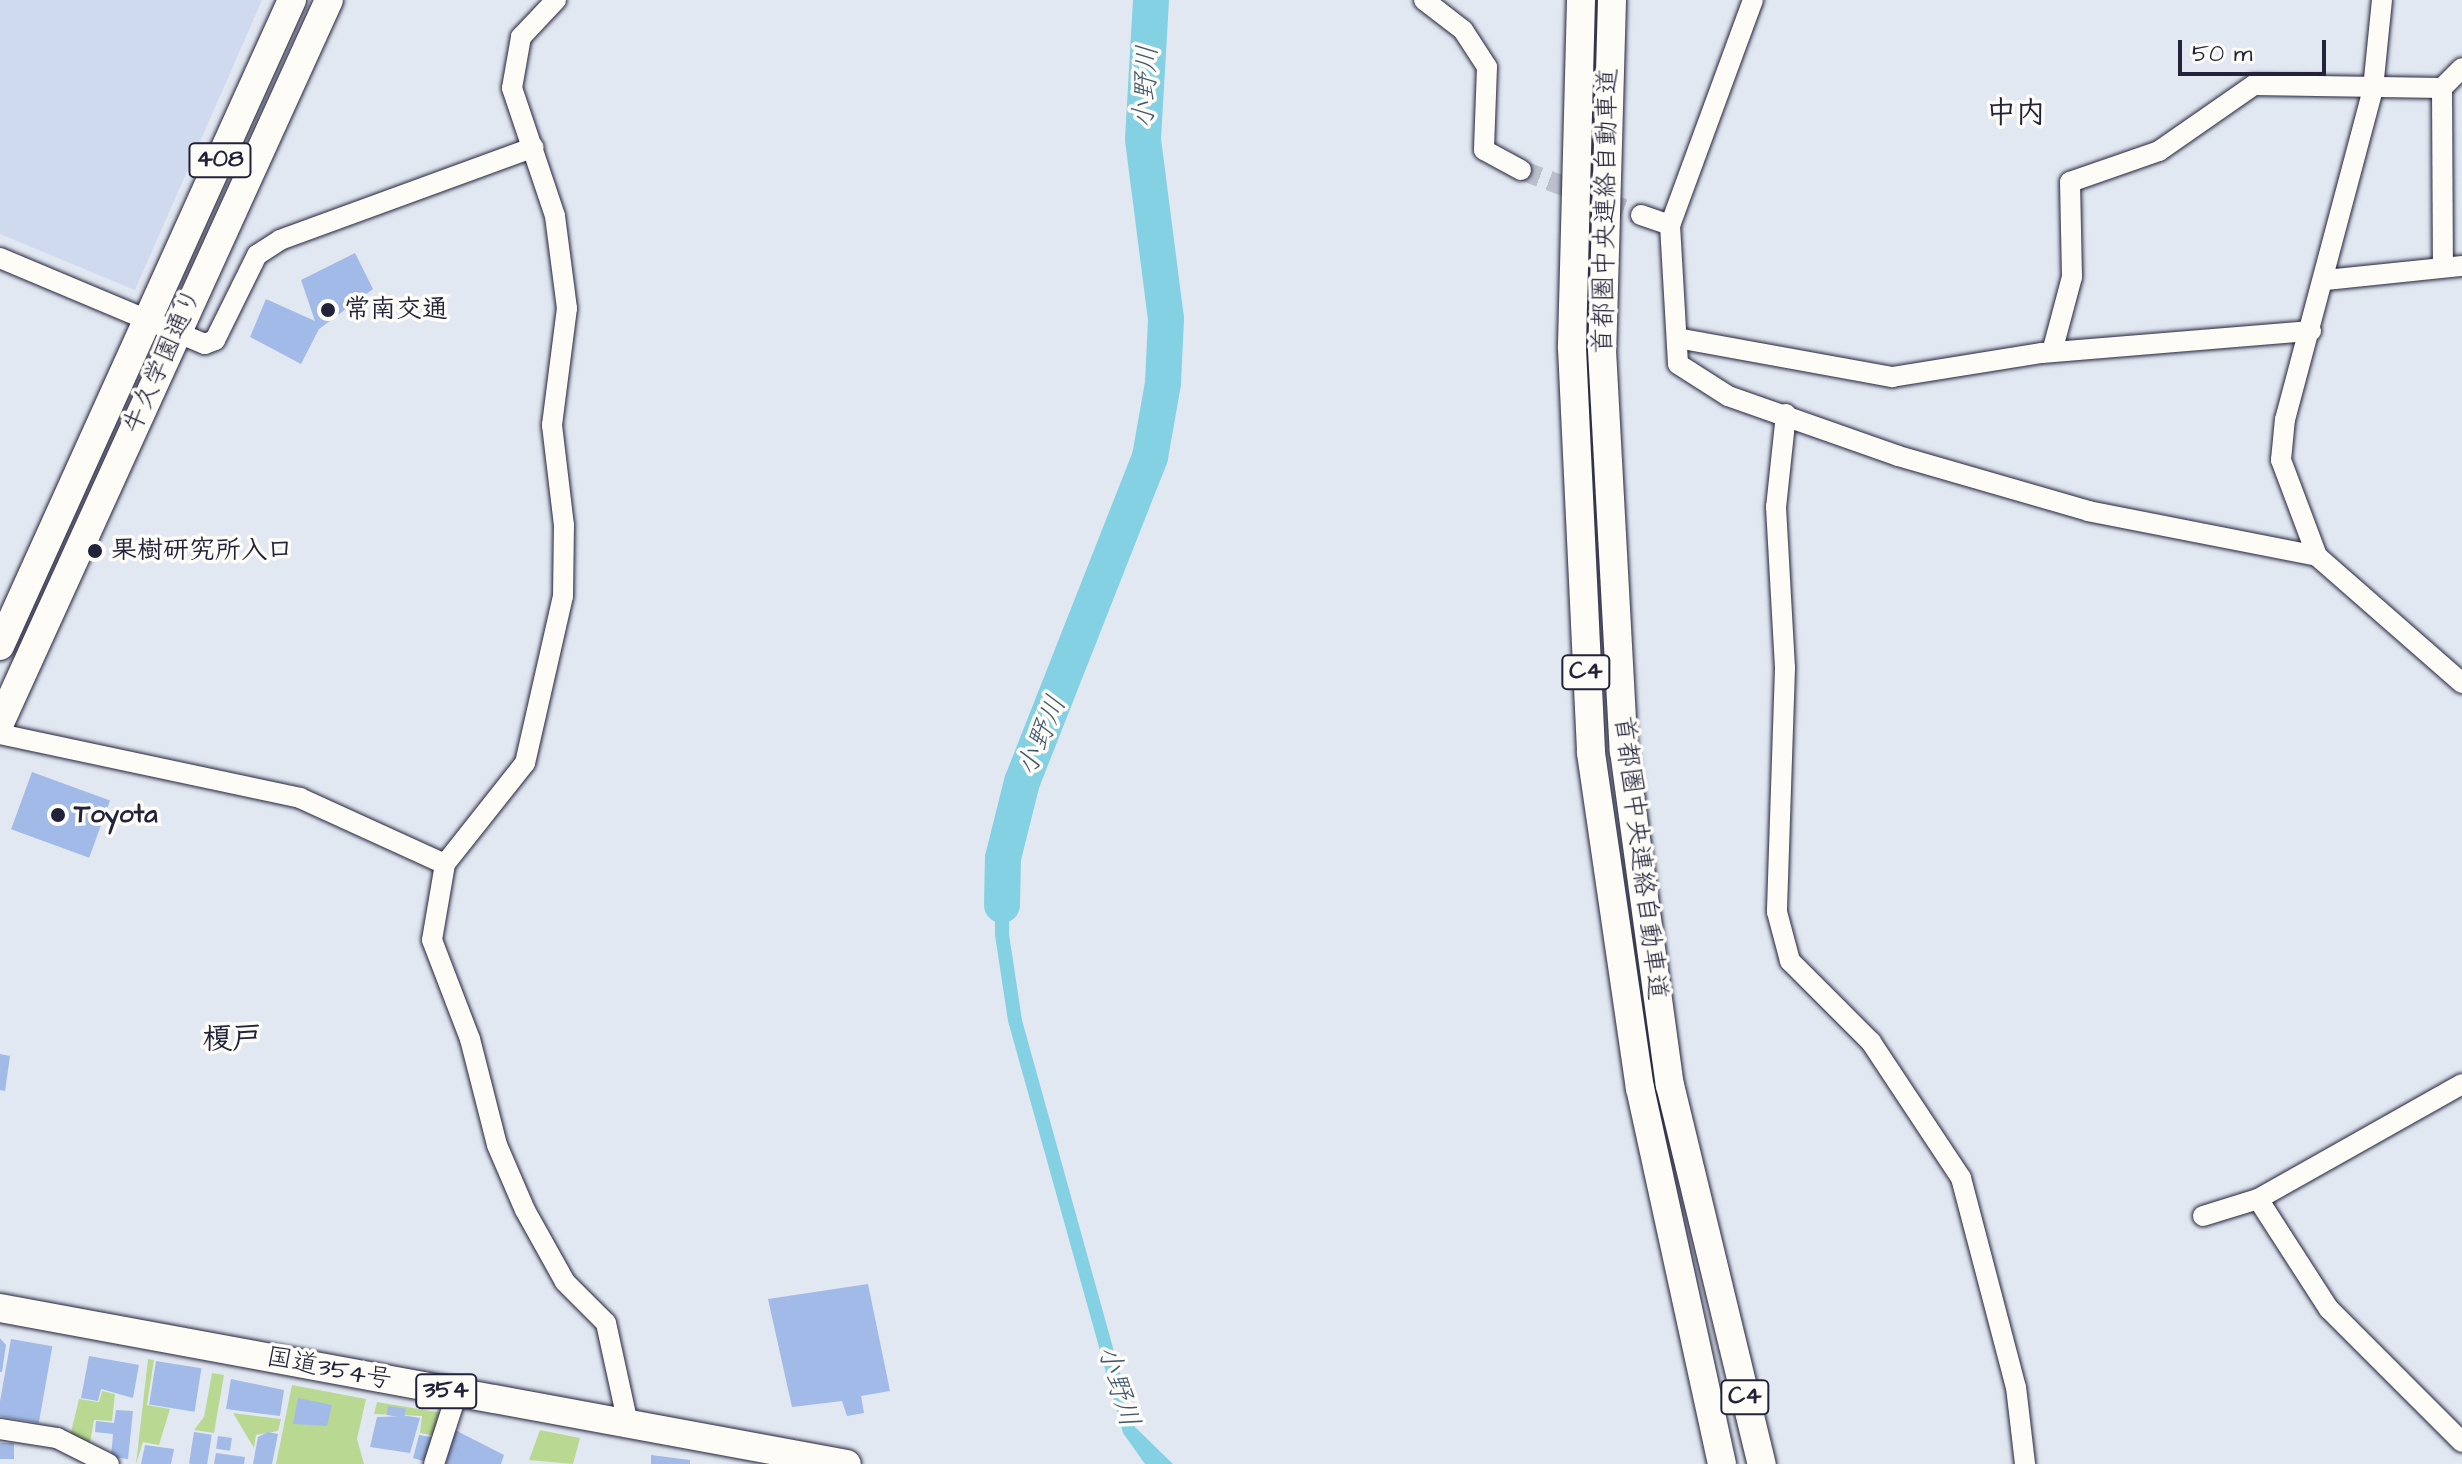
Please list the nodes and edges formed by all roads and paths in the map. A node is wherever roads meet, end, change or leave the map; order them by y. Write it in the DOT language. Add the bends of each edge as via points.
graph roads {
  1 [pos="292,0"];
  2 [pos="329,0"];
  3 [pos="556,0"];
  4 [pos="1424,0"];
  5 [pos="1581,0"];
  6 [pos="1612,0"];
  7 [pos="1753,0"];
  8 [pos="2382,0"];
  9 [pos="2462,68"];
  10 [pos="2374,82"];
  11 [pos="2442,88"];
  12 [pos="534,147"];
  13 [pos="1521,170"];
  14 [pos="1641,215"];
  15 [pos="1670,225"];
  16 [pos="0,258"];
  17 [pos="2452,266"];
  18 [pos="2326,280"];
  19 [pos="147,320"];
  20 [pos="2311,331"];
  21 [pos="176,332"];
  22 [pos="1677,338"];
  23 [pos="2052,352"];
  24 [pos="1786,414"];
  25 [pos="2317,556"];
  26 [pos="0,646"];
  27 [pos="2462,683"];
  28 [pos="0,723"];
  29 [pos="0,734"];
  30 [pos="445,864"];
  31 [pos="2462,1084"];
  32 [pos="2258,1199"];
  33 [pos="2203,1216"];
  34 [pos="0,1308"];
  35 [pos="457,1393"];
  36 [pos="628,1424"];
  37 [pos="0,1429"];
  38 [pos="2462,1442"];
  39 [pos="777,1458"];
  40 [pos="109,1464"];
  41 [pos="434,1464"];
  42 [pos="847,1464"];
  43 [pos="1722,1464"];
  44 [pos="1762,1464"];
  45 [pos="2025,1464"];
  1 -- 19 [label="highway, 牛久学園通り / 408"];
  2 -- 21 [label="highway, 牛久学園通り / 408"];
  3 -- 12 [label="street" via="521,37 512,88"];
  4 -- 13 [label="street" via="1463,30 1487,67 1484,150"];
  5 -- 43 [label="highway, 首都圏中央連絡自動車道 / C4" via="1572,348 1591,753 1640,1088 1689,1336"];
  6 -- 44 [label="highway, 首都圏中央連絡自動車道 / C4" via="1602,350 1624,751 1670,1085"];
  7 -- 15 [label="street"];
  8 -- 10 [label="street"];
  9 -- 11 [label="street"];
  10 -- 11 [label="street"];
  10 -- 18 [label="street"];
  10 -- 23 [label="street" via="2254,85 2159,151 2070,182 2072,277"];
  11 -- 17 [label="street"];
  12 -- 21 [label="street" via="280,240 257,255 215,340"];
  12 -- 30 [label="street" via="555,216 567,308 552,425 565,537 563,596 525,763"];
  14 -- 15 [label="street"];
  15 -- 22 [label="street"];
  16 -- 19 [label="street"];
  17 -- 18 [label="street"];
  18 -- 20 [label="street"];
  19 -- 21 [label="street"];
  19 -- 26 [label="highway, 牛久学園通り / 408"];
  20 -- 23 [label="street"];
  20 -- 25 [label="street" via="2285,419 2281,460"];
  21 -- 28 [label="highway, 牛久学園通り / 408"];
  22 -- 23 [label="street" via="1892,377"];
  22 -- 24 [label="street" via="1678,364 1728,396"];
  24 -- 25 [label="street" via="2088,511"];
  24 -- 45 [label="street" via="1776,507 1785,668 1777,912 1790,961 1871,1042 1961,1178 2016,1387"];
  25 -- 27 [label="street"];
  29 -- 30 [label="street" via="300,798"];
  30 -- 36 [label="street" via="432,940 470,1039 497,1145 565,1282 606,1323"];
  31 -- 32 [label="street"];
  32 -- 33 [label="street"];
  32 -- 38 [label="street" via="2329,1309"];
  34 -- 35 [label="highway, 国道354号 / 354"];
  35 -- 36 [label="highway, 国道354号 / 354"];
  35 -- 41 [label="street"];
  36 -- 39 [label="highway, 国道354号 / 354"];
  37 -- 40 [label="street" via="57,1438"];
  39 -- 42 [label="highway, 国道354号 / 354"];
}
